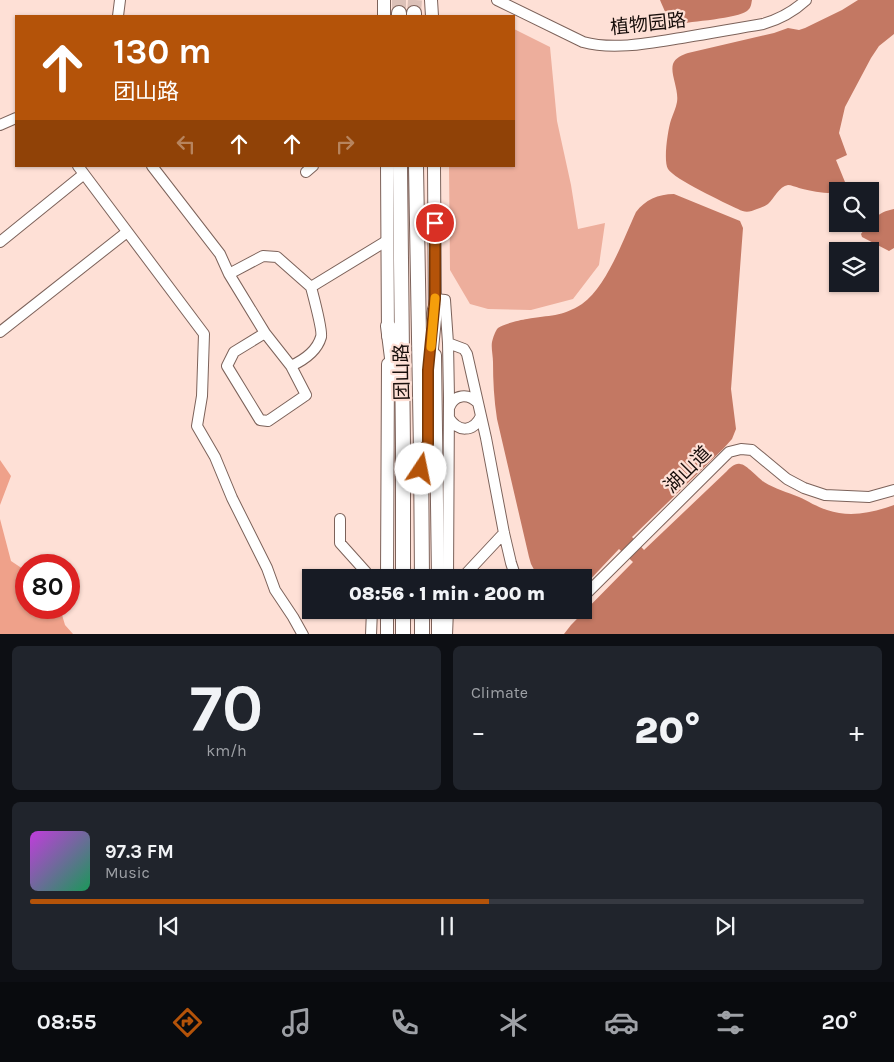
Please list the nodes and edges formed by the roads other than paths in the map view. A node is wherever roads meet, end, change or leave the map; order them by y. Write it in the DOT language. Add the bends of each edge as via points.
graph roads {
  1 [pos="120,0"];
  2 [pos="497,0"];
  3 [pos="788,0"];
  4 [pos="806,0"];
  5 [pos="794,10"];
  6 [pos="118,15"];
  7 [pos="15,118"];
  8 [pos="0,125"];
  9 [pos="153,167"];
  10 [pos="387,167"];
  11 [pos="400,167"];
  12 [pos="416,167"];
  13 [pos="434,167"];
  14 [pos="81,170"];
  15 [pos="127,232"];
  16 [pos="388,240"];
  17 [pos="0,242"];
  18 [pos="229,274"];
  19 [pos="311,287"];
  20 [pos="435,304"];
  21 [pos="388,326"];
  22 [pos="0,332"];
  23 [pos="265,333"];
  24 [pos="448,343"];
  25 [pos="292,366"];
  26 [pos="478,403"];
  27 [pos="449,413"];
  28 [pos="481,416"];
  29 [pos="404,447"];
  30 [pos="421,451"];
  31 [pos="894,490"];
  32 [pos="340,520"];
  33 [pos="504,534"];
  34 [pos="363,569"];
  35 [pos="388,569"];
  36 [pos="403,569"];
  37 [pos="422,569"];
  38 [pos="438,569"];
  39 [pos="448,569"];
  40 [pos="471,569"];
  41 [pos="513,569"];
  42 [pos="592,588"];
  43 [pos="372,619"];
  44 [pos="387,619"];
  45 [pos="403,619"];
  46 [pos="422,619"];
  47 [pos="438,619"];
  48 [pos="448,619"];
  49 [pos="303,634"];
  50 [pos="371,634"];
  51 [pos="387,634"];
  52 [pos="403,634"];
  53 [pos="422,634"];
  54 [pos="438,634"];
  55 [pos="447,634"];
  1 -- 6 [label="street"];
  2 -- 5 [label="street, 植物园路" via="572,37 601,45 652,42 763,24"];
  3 -- 5 [label="street"];
  4 -- 5 [label="street, 植物园路"];
  7 -- 8 [label="street"];
  9 -- 18 [label="street" via="220,254"];
  10 -- 16 [label="main road, 团山路"];
  11 -- 29 [label="highway, 团山路"];
  12 -- 30 [label="highway, 团山路"];
  13 -- 20 [label="main road, 团山路"];
  14 -- 15 [label="street"];
  14 -- 17 [label="street"];
  15 -- 22 [label="street"];
  15 -- 49 [label="street" via="204,334 202,396 197,426 215,457 275,590"];
  16 -- 19 [label="street"];
  16 -- 21 [label="main road, 团山路"];
  18 -- 19 [label="street" via="263,256 277,257"];
  18 -- 23 [label="street"];
  19 -- 25 [label="street" via="322,335 314,350"];
  20 -- 24 [label="street" via="445,300"];
  20 -- 30 [label="highway" via="428,370 428,444"];
  20 -- 38 [label="main road, 团山路"];
  21 -- 29 [label="highway"];
  21 -- 35 [label="main road, 团山路"];
  23 -- 25 [label="street"];
  23 -- 25 [label="street" via="234,352 227,366 260,420 268,421 306,395"];
  24 -- 26 [label="street" via="466,352"];
  24 -- 27 [label="street"];
  26 -- 27 [label="street" via="474,398 464,396 454,399"];
  26 -- 28 [label="street"];
  27 -- 28 [label="street" via="456,426 466,429 475,425"];
  27 -- 39 [label="street"];
  28 -- 33 [label="street"];
  29 -- 36 [label="highway, 团山路"];
  30 -- 37 [label="highway, 团山路"];
  31 -- 42 [label="street, 湖山道" via="869,497 824,494 787,479 752,450 729,452"];
  32 -- 34 [label="street" via="340,543"];
  33 -- 40 [label="street"];
  33 -- 41 [label="street"];
  43 -- 50 [label="street"];
  44 -- 51 [label="main road"];
  45 -- 52 [label="highway"];
  46 -- 53 [label="highway"];
  47 -- 54 [label="main road"];
  48 -- 55 [label="street"];
}
